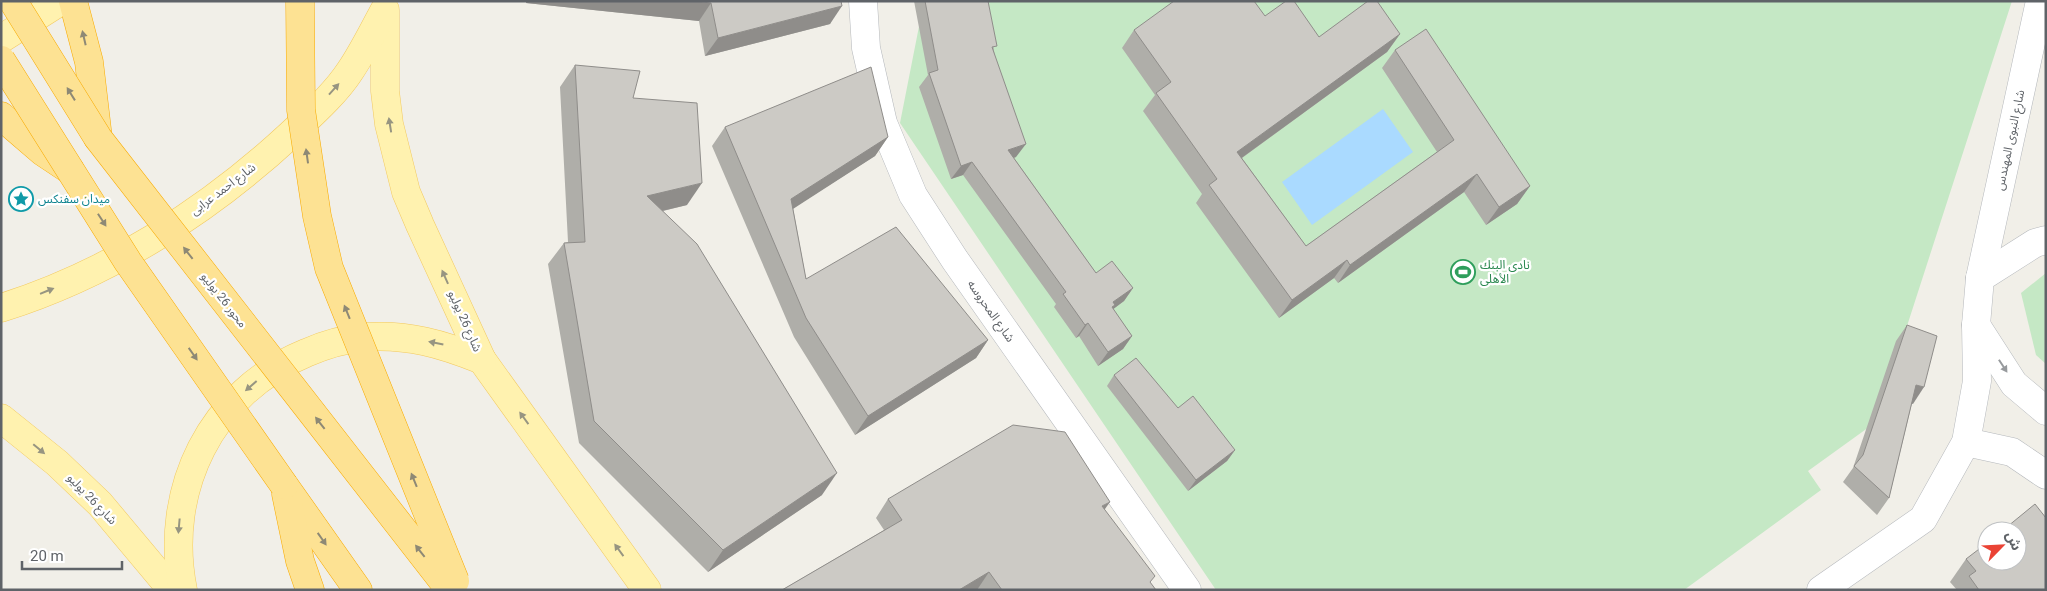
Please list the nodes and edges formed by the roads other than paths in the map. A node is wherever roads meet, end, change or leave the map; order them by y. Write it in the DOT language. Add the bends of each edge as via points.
graph roads {
  1 [pos="13,1"];
  2 [pos="61,1"];
  3 [pos="73,1"];
  4 [pos="300,1"];
  5 [pos="863,1"];
  6 [pos="2040,1"];
  7 [pos="385,6"];
  8 [pos="1,39"];
  9 [pos="1,60"];
  10 [pos="1,116"];
  11 [pos="98,138"];
  12 [pos="70,170"];
  13 [pos="2046,240"];
  14 [pos="1980,278"];
  15 [pos="1,308"];
  16 [pos="1976,325"];
  17 [pos="482,360"];
  18 [pos="2046,411"];
  19 [pos="1,418"];
  20 [pos="1966,442"];
  21 [pos="2046,475"];
  22 [pos="284,485"];
  23 [pos="172,590"];
  24 [pos="183,590"];
  25 [pos="310,590"];
  26 [pos="358,590"];
  27 [pos="450,590"];
  28 [pos="458,590"];
  29 [pos="647,590"];
  30 [pos="1187,590"];
  31 [pos="1821,590"];
  11 -- 1 [label="highway, محور 26 يوليو, one-way, bridge"];
  2 -- 8 [label="main road"];
  11 -- 3 [label="highway, one-way" via="90,62"];
  28 -- 4 [label="highway, one-way, bridge" via="329,268 314,198 301,110"];
  5 -- 30 [label="street, شارع المحروسه" via="866,48 883,123 913,195 955,260"];
  6 -- 14 [label="street, شارع النبوى المهندس"];
  15 -- 7 [label="main road, شارع احمد عرابى, one-way" via="67,283 120,258 220,194 310,116 350,72"];
  17 -- 7 [label="main road, شارع 26 يوليو, one-way" via="406,192 396,157 386,91"];
  9 -- 12 [label="highway, bridge"];
  10 -- 12 [label="highway"];
  27 -- 11 [label="highway, محور 26 يوليو, one-way, bridge"];
  12 -- 22 [label="highway, one-way, bridge" via="128,262"];
  13 -- 14 [label="street" via="2035,243"];
  14 -- 16 [label="street, شارع النبوى المهندس"];
  16 -- 18 [label="street, one-way" via="2014,384"];
  16 -- 20 [label="street" via="1977,381"];
  17 -- 24 [label="main road, one-way" via="444,345 420,340 364,337 323,346 285,361 252,384 223,414 201,448 185,486 178,526 178,567"];
  29 -- 17 [label="main road, شارع 26 يوليو, one-way"];
  19 -- 23 [label="main road, شارع 26 يوليو, one-way" via="100,504"];
  20 -- 21 [label="street" via="2012,452"];
  20 -- 31 [label="street" via="1922,519"];
  22 -- 25 [label="highway" via="293,533"];
  22 -- 26 [label="highway, one-way"];
}
